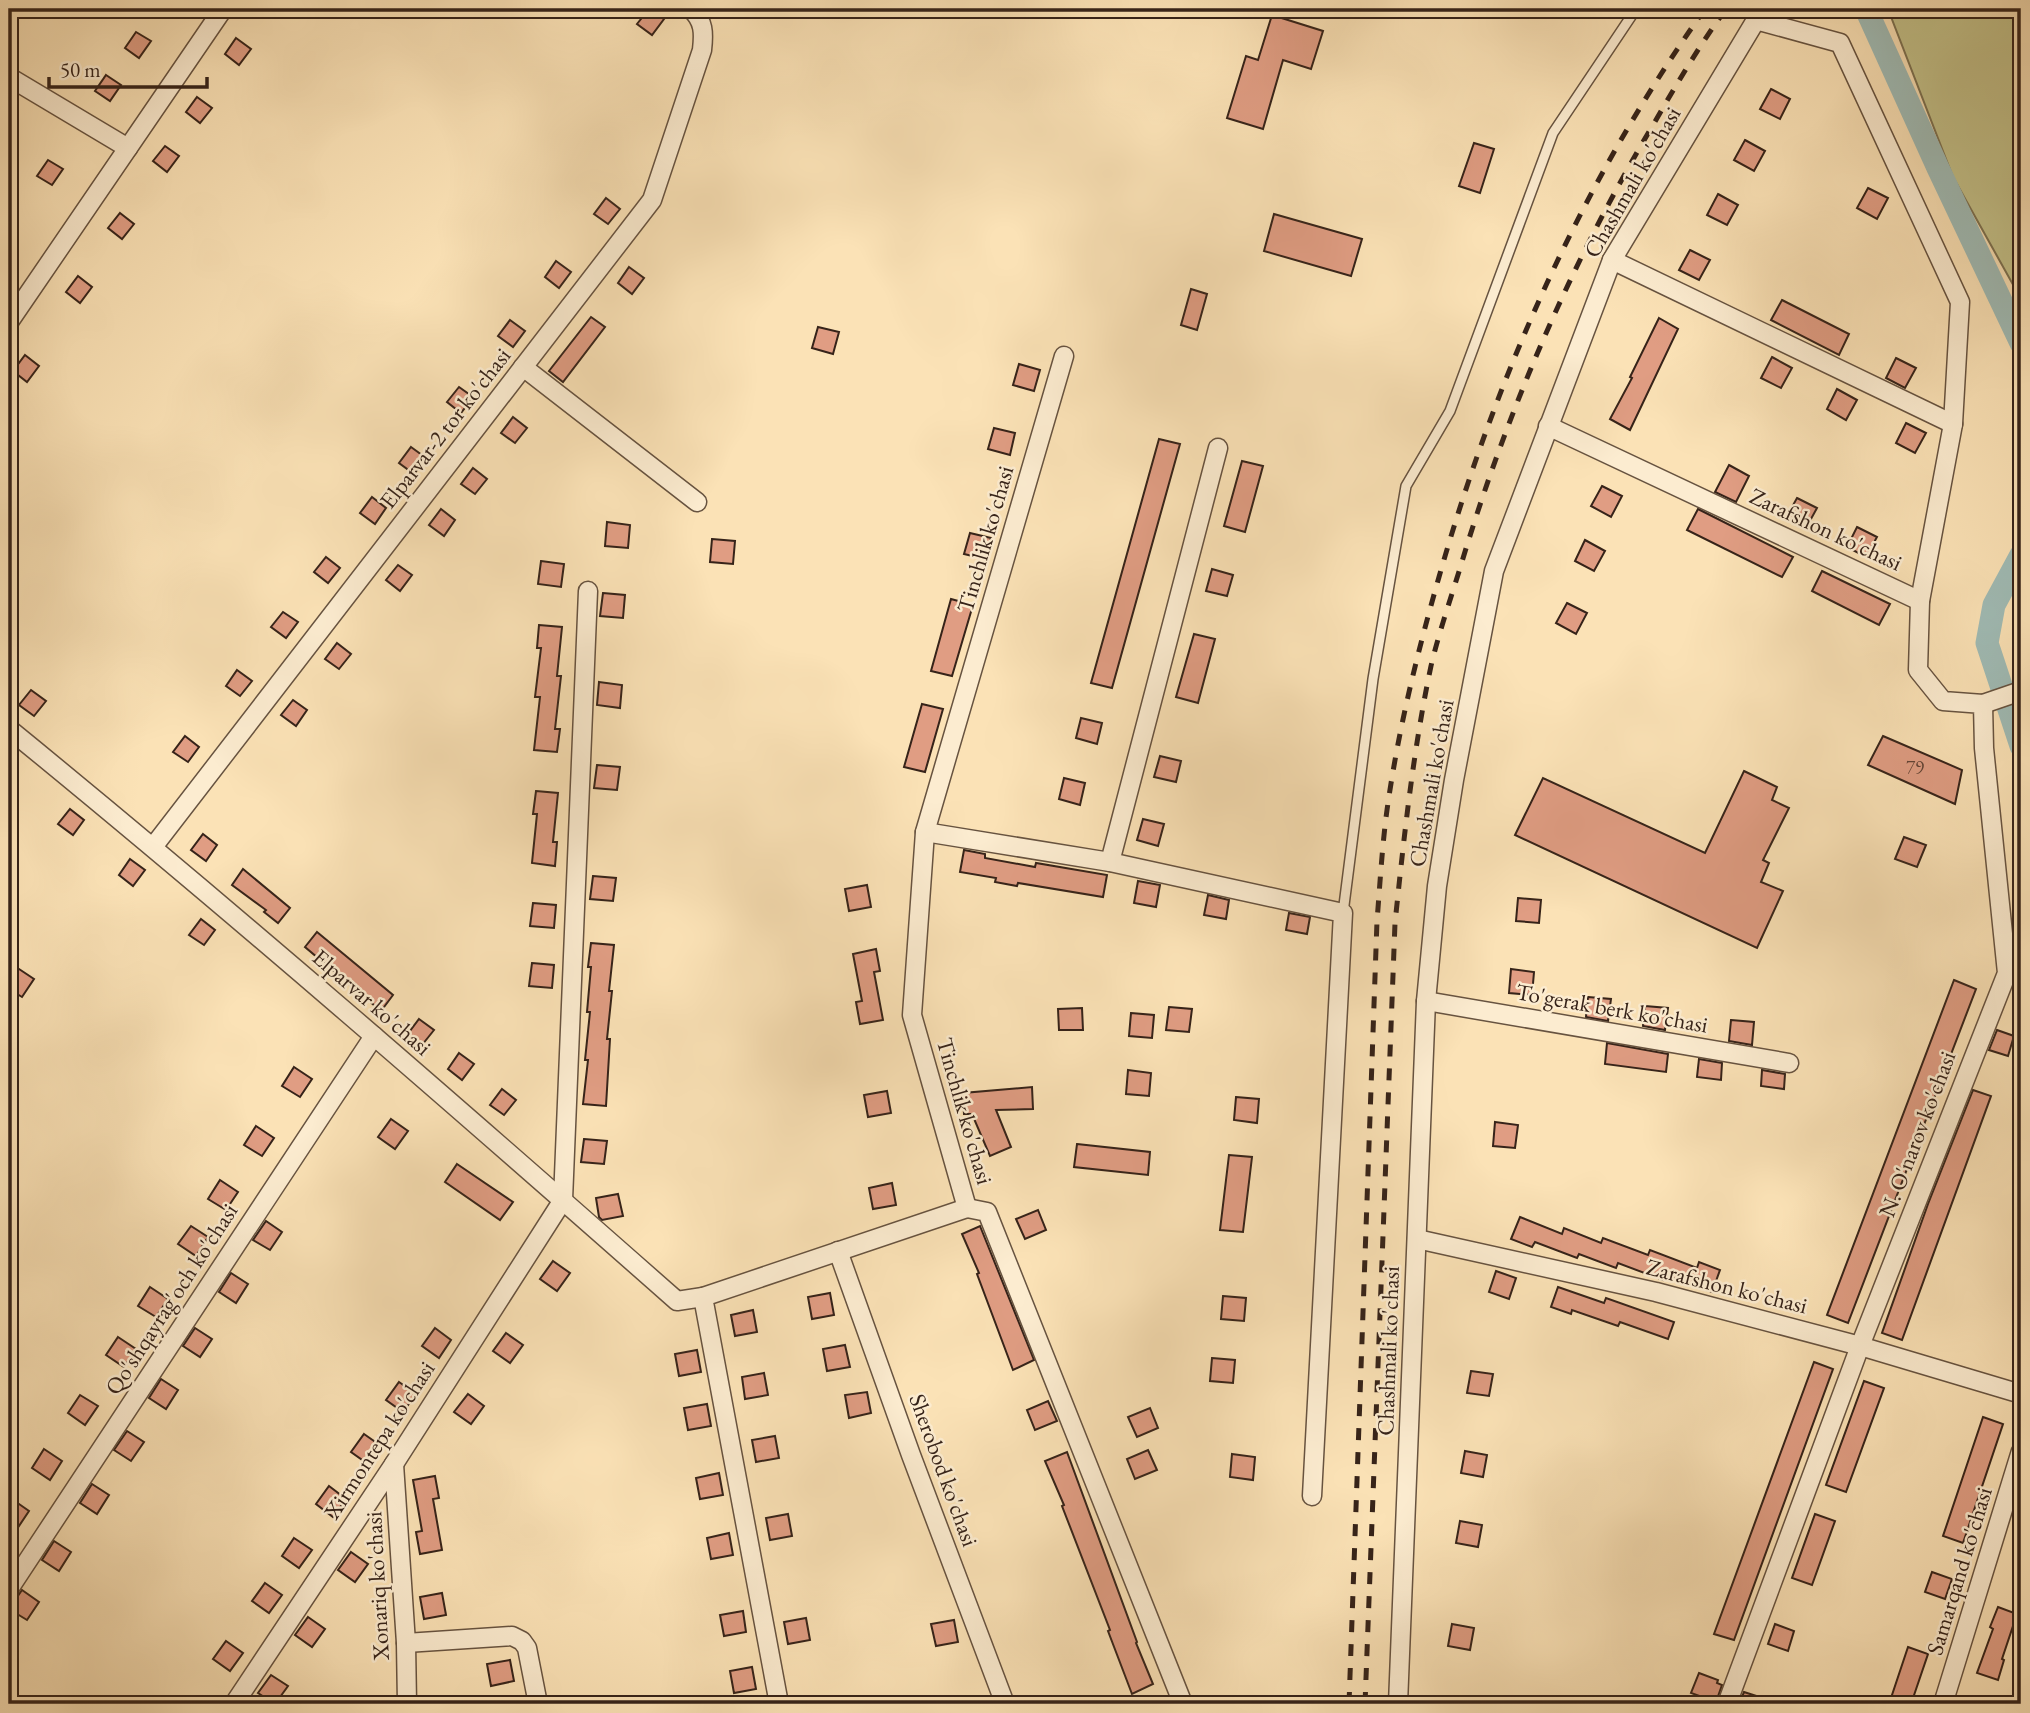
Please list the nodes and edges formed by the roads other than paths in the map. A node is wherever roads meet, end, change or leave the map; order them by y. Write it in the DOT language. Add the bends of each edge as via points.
graph roads {
  1 [pos="223,9"];
  2 [pos="691,9"];
  3 [pos="1636,9"];
  4 [pos="1840,43"];
  5 [pos="9,77"];
  6 [pos="128,148"];
  7 [pos="1612,260"];
  8 [pos="9,322"];
  9 [pos="1063,356"];
  10 [pos="523,367"];
  11 [pos="1953,424"];
  12 [pos="1548,426"];
  13 [pos="1218,448"];
  14 [pos="697,502"];
  15 [pos="588,591"];
  16 [pos="1920,601"];
  17 [pos="2021,691"];
  18 [pos="1983,704"];
  19 [pos="9,729"];
  20 [pos="925,832"];
  21 [pos="153,847"];
  22 [pos="1110,862"];
  23 [pos="1343,913"];
  24 [pos="1426,1001"];
  25 [pos="374,1036"];
  26 [pos="1789,1063"];
  27 [pos="562,1200"];
  28 [pos="967,1208"];
  29 [pos="1417,1239"];
  30 [pos="838,1251"];
  31 [pos="703,1297"];
  32 [pos="1860,1346"];
  33 [pos="2021,1394"];
  34 [pos="2021,1451"];
  35 [pos="394,1464"];
  36 [pos="1312,1496"];
  37 [pos="9,1589"];
  38 [pos="406,1643"];
  39 [pos="234,1704"];
  40 [pos="407,1704"];
  41 [pos="538,1704"];
  42 [pos="779,1704"];
  43 [pos="1005,1704"];
  44 [pos="1183,1704"];
  45 [pos="1398,1704"];
  46 [pos="1727,1704"];
  47 [pos="1943,1704"];
  1 -- 6 [label="street"];
  2 -- 10 [label="street, Elparvar-2 tor ko'chasi" via="701,21 702,50 652,200"];
  3 -- 23 [label="lane" via="1553,133 1450,411 1406,486 1373,680"];
  4 -- 7 [label="street, Chashmali ko'chasi" via="1756,20"];
  4 -- 11 [label="street, Zarafshon ko'chasi" via="1960,302"];
  5 -- 6 [label="street"];
  6 -- 8 [label="street"];
  7 -- 11 [label="street"];
  7 -- 12 [label="street, Chashmali ko'chasi"];
  9 -- 20 [label="street, Tinchlik ko'chasi"];
  10 -- 14 [label="street"];
  10 -- 21 [label="street, Elparvar-2 tor ko'chasi"];
  11 -- 16 [label="street, Zarafshon ko'chasi"];
  12 -- 16 [label="street, Zarafshon ko'chasi"];
  12 -- 24 [label="street, Chashmali ko'chasi" via="1494,571 1437,886"];
  13 -- 22 [label="street"];
  15 -- 27 [label="street"];
  16 -- 18 [label="street" via="1918,670 1943,701"];
  17 -- 18 [label="street"];
  18 -- 32 [label="street, N. O'narov ko'chasi" via="2007,973"];
  19 -- 21 [label="street, Elparvar ko'chasi"];
  20 -- 22 [label="street"];
  20 -- 28 [label="street, Tinchlik ko'chasi" via="912,1015"];
  21 -- 25 [label="street, Elparvar ko'chasi"];
  22 -- 23 [label="street"];
  23 -- 36 [label="street"];
  24 -- 26 [label="street, To'gerak berk ko'chasi"];
  24 -- 29 [label="street, Chashmali ko'chasi"];
  25 -- 27 [label="street, Elparvar ko'chasi"];
  25 -- 37 [label="street, Qo'shqayrag'och ko'chasi"];
  27 -- 31 [label="street, Elparvar ko'chasi" via="677,1301"];
  27 -- 35 [label="street, Xirmontepa ko'chasi"];
  28 -- 30 [label="street, Tinchlik ko'chasi"];
  28 -- 44 [label="street" via="987,1212"];
  29 -- 32 [label="street, Zarafshon ko'chasi" via="1656,1293"];
  29 -- 45 [label="street, Chashmali ko'chasi"];
  30 -- 31 [label="street, Tinchlik ko'chasi"];
  30 -- 43 [label="street, Sherobod ko'chasi"];
  31 -- 42 [label="street"];
  32 -- 33 [label="street, Zarafshon ko'chasi"];
  32 -- 46 [label="street, N. O'narov ko'chasi"];
  34 -- 47 [label="street, Samarqand ko'chasi"];
  35 -- 38 [label="street, Xonariq ko'chasi"];
  35 -- 39 [label="street, Xirmontepa ko'chasi"];
  38 -- 40 [label="street, Xonariq ko'chasi"];
  38 -- 41 [label="street" via="512,1636 527,1648"];
}
